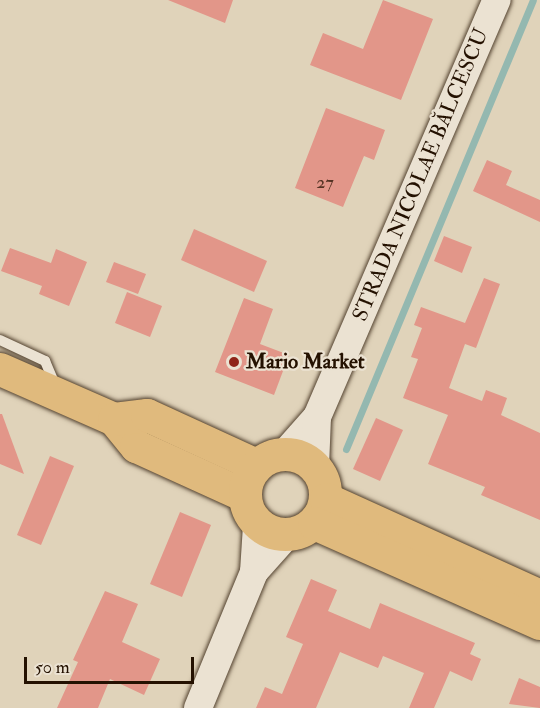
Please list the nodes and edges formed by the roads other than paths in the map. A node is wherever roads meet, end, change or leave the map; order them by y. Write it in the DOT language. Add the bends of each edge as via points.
graph roads {
  1 [pos="498,0"];
  2 [pos="0,340"];
  3 [pos="0,369"];
  4 [pos="59,395"];
  5 [pos="317,417"];
  6 [pos="315,467"];
  7 [pos="262,471"];
  8 [pos="296,520"];
  9 [pos="540,596"];
  10 [pos="540,623"];
  11 [pos="198,708"];
  1 -- 5 [label="street, STRADA NICOLAE BĂLCESCU"];
  2 -- 4 [label="lane" via="45,362"];
  3 -- 4 [label="main road"];
  4 -- 7 [label="main road" via="114,419 147,415"];
  5 -- 6 [label="street, STRADA NICOLAE BĂLCESCU"];
  5 -- 7 [label="street, STRADA NICOLAE BĂLCESCU"];
  6 -- 7 [label="main road" via="301,457"];
  6 -- 8 [label="main road" via="324,482"];
  7 -- 8 [label="main road" via="248,511"];
  8 -- 9 [label="main road"];
  8 -- 10 [label="main road"];
  8 -- 11 [label="street" via="254,572"];
}
